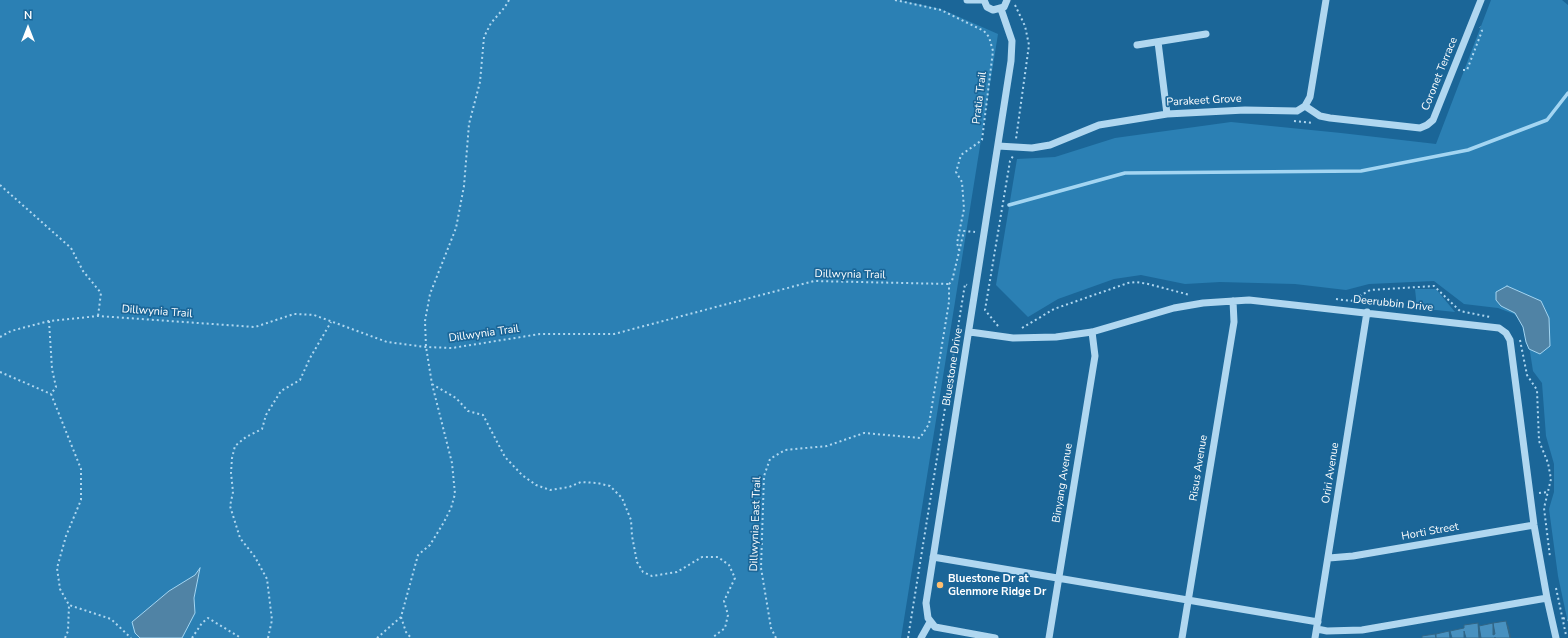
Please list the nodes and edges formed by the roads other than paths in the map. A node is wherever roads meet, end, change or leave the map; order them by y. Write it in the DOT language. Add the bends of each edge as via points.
graph roads {
  1 [pos="967,0"];
  2 [pos="984,0"];
  3 [pos="1007,0"];
  4 [pos="1326,0"];
  5 [pos="1481,0"];
  6 [pos="1001,9"];
  7 [pos="1206,34"];
  8 [pos="1158,42"];
  9 [pos="1137,45"];
  10 [pos="1305,106"];
  11 [pos="1167,114"];
  12 [pos="998,146"];
  13 [pos="1233,301"];
  14 [pos="1367,312"];
  15 [pos="970,332"];
  16 [pos="1092,332"];
  17 [pos="1534,525"];
  18 [pos="933,557"];
  19 [pos="1329,558"];
  20 [pos="1059,578"];
  21 [pos="1547,598"];
  22 [pos="1188,600"];
  23 [pos="930,622"];
  24 [pos="1317,626"];
  25 [pos="921,638"];
  26 [pos="995,638"];
  27 [pos="1049,638"];
  28 [pos="1182,638"];
  29 [pos="1315,638"];
  30 [pos="1556,638"];
  1 -- 2 [label="street"];
  2 -- 6 [label="street" via="990,9"];
  3 -- 6 [label="street"];
  4 -- 10 [label="street" via="1310,97"];
  5 -- 10 [label="street, Coronet Terrace" via="1433,120 1427,125 1420,128 1330,118 1320,116"];
  6 -- 12 [label="street, Bluestone Drive" via="1012,41"];
  7 -- 8 [label="street"];
  8 -- 9 [label="street"];
  8 -- 11 [label="street"];
  10 -- 11 [label="street, Parakeet Grove" via="1291,112 1245,110"];
  11 -- 12 [label="street, Parakeet Grove" via="1099,126 1050,145 1032,148"];
  12 -- 15 [label="street, Bluestone Drive"];
  13 -- 14 [label="street, Deerubbin Drive" via="1262,301"];
  13 -- 16 [label="street, Deerubbin Drive" via="1174,308"];
  13 -- 22 [label="street, Risus Avenue" via="1234,322"];
  14 -- 17 [label="street, Deerubbin Drive" via="1489,326 1506,333 1511,344"];
  14 -- 19 [label="street, Oriri Avenue"];
  15 -- 16 [label="street, Deerubbin Drive" via="1013,338 1040,338"];
  15 -- 18 [label="street, Bluestone Drive"];
  16 -- 20 [label="street, Binyang Avenue" via="1095,356"];
  17 -- 19 [label="street, Horti Street"];
  17 -- 21 [label="street, Deerubbin Drive"];
  18 -- 20 [label="street"];
  18 -- 23 [label="street, Bluestone Drive" via="926,610"];
  19 -- 24 [label="street, Oriri Avenue"];
  20 -- 22 [label="street"];
  20 -- 27 [label="street, Binyang Avenue"];
  21 -- 24 [label="street" via="1362,630 1327,631"];
  21 -- 30 [label="street, Deerubbin Drive"];
  22 -- 24 [label="street"];
  22 -- 28 [label="street, Risus Avenue"];
  23 -- 25 [label="street"];
  23 -- 26 [label="street" via="940,629"];
  24 -- 29 [label="street, Oriri Avenue"];
}
